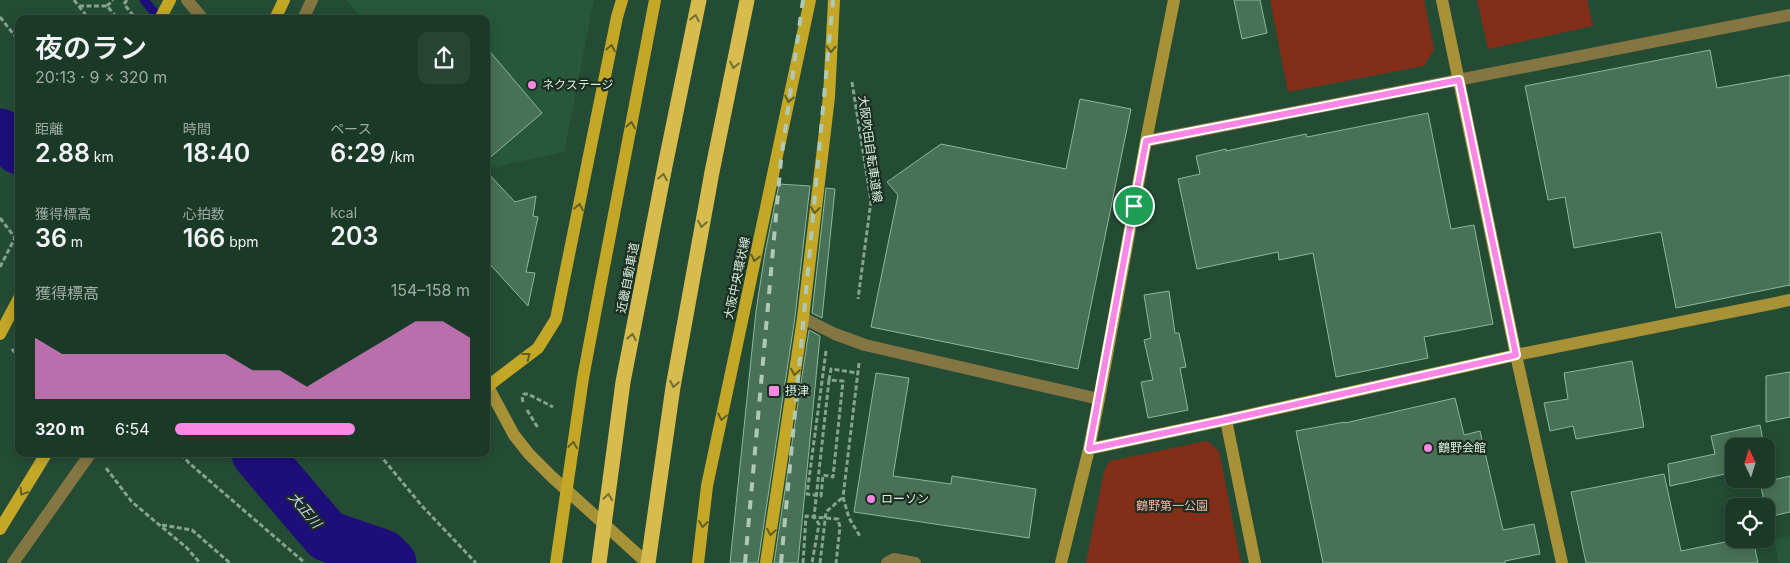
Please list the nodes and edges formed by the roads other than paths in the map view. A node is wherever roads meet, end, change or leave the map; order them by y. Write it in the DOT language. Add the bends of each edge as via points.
graph roads {
  1 [pos="170,0"];
  2 [pos="187,0"];
  3 [pos="284,0"];
  4 [pos="312,0"];
  5 [pos="622,0"];
  6 [pos="655,0"];
  7 [pos="699,0"];
  8 [pos="747,0"];
  9 [pos="810,0"];
  10 [pos="834,0"];
  11 [pos="1174,0"];
  12 [pos="1442,0"];
  13 [pos="162,15"];
  14 [pos="200,15"];
  15 [pos="277,15"];
  16 [pos="305,15"];
  17 [pos="1790,15"];
  18 [pos="1459,80"];
  19 [pos="1146,141"];
  20 [pos="1790,300"];
  21 [pos="15,306"];
  22 [pos="803,318"];
  23 [pos="0,334"];
  24 [pos="1516,355"];
  25 [pos="490,383"];
  26 [pos="490,391"];
  27 [pos="1099,399"];
  28 [pos="1226,420"];
  29 [pos="1089,449"];
  30 [pos="44,457"];
  31 [pos="88,457"];
  32 [pos="0,529"];
  33 [pos="13,563"];
  34 [pos="556,563"];
  35 [pos="599,563"];
  36 [pos="647,563"];
  37 [pos="698,563"];
  38 [pos="766,563"];
  39 [pos="887,563"];
  40 [pos="915,563"];
  41 [pos="1061,563"];
  42 [pos="1256,563"];
  43 [pos="1562,563"];
  1 -- 13 [label="main road"];
  2 -- 14 [label="street"];
  3 -- 15 [label="main road"];
  4 -- 16 [label="street"];
  25 -- 5 [label="main road, one-way" via="538,348 556,320"];
  34 -- 6 [label="main road, one-way, bridge" via="583,378"];
  35 -- 7 [label="highway, 近畿自動車道, one-way, bridge" via="623,382"];
  8 -- 36 [label="highway, one-way" via="673,387"];
  9 -- 37 [label="main road, 大阪中央環状線, one-way" via="708,486"];
  10 -- 22 [label="main road, one-way" via="828,96"];
  11 -- 19 [label="street"];
  12 -- 18 [label="street"];
  17 -- 18 [label="street"];
  18 -- 19 [label="street"];
  18 -- 24 [label="street"];
  19 -- 27 [label="street"];
  20 -- 24 [label="street"];
  21 -- 23 [label="main road, bridge"];
  22 -- 27 [label="street" via="865,345"];
  22 -- 38 [label="main road, one-way"];
  24 -- 28 [label="street"];
  24 -- 43 [label="street"];
  26 -- 36 [label="street" via="514,435 529,454"];
  27 -- 29 [label="street"];
  28 -- 29 [label="street"];
  28 -- 42 [label="street"];
  29 -- 41 [label="street"];
  30 -- 32 [label="main road, one-way"];
  31 -- 33 [label="street"];
  39 -- 40 [label="street" via="894,559"];
}
